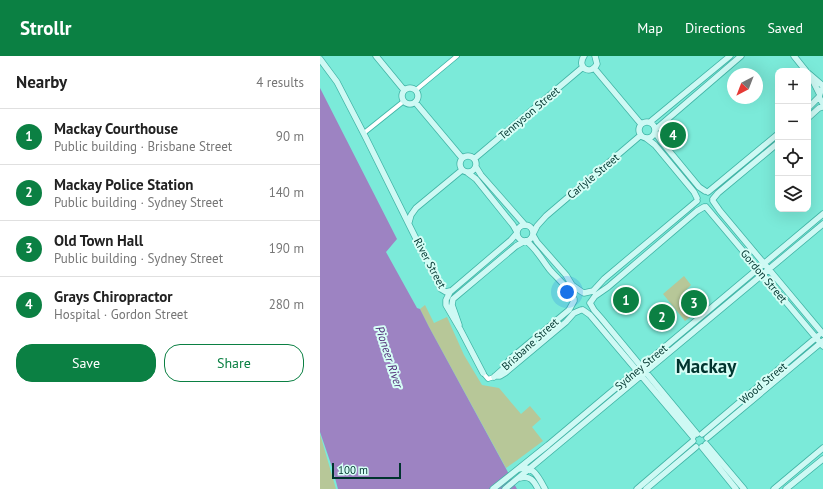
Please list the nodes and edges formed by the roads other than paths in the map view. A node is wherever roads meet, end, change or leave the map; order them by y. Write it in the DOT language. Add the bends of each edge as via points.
graph roads {
  1 [pos="322,56"];
  2 [pos="376,56"];
  3 [pos="457,56"];
  4 [pos="584,56"];
  5 [pos="602,56"];
  6 [pos="730,56"];
  7 [pos="741,56"];
  8 [pos="794,56"];
  9 [pos="596,58"];
  10 [pos="320,59"];
  11 [pos="320,64"];
  12 [pos="583,67"];
  13 [pos="594,68"];
  14 [pos="803,68"];
  15 [pos="332,75"];
  16 [pos="811,78"];
  17 [pos="404,90"];
  18 [pos="416,90"];
  19 [pos="821,91"];
  20 [pos="404,101"];
  21 [pos="415,102"];
  22 [pos="811,104"];
  23 [pos="823,104"];
  24 [pos="823,107"];
  25 [pos="811,115"];
  26 [pos="650,122"];
  27 [pos="642,124"];
  28 [pos="655,131"];
  29 [pos="364,133"];
  30 [pos="643,136"];
  31 [pos="775,136"];
  32 [pos="775,146"];
  33 [pos="462,158"];
  34 [pos="474,159"];
  35 [pos="476,167"];
  36 [pos="462,170"];
  37 [pos="468,173"];
  38 [pos="706,192"];
  39 [pos="697,199"];
  40 [pos="713,200"];
  41 [pos="705,207"];
  42 [pos="402,208"];
  43 [pos="416,208"];
  44 [pos="823,214"];
  45 [pos="546,216"];
  46 [pos="410,223"];
  47 [pos="823,224"];
  48 [pos="525,225"];
  49 [pos="517,232"];
  50 [pos="533,235"];
  51 [pos="525,241"];
  52 [pos="764,263"];
  53 [pos="758,268"];
  54 [pos="769,269"];
  55 [pos="763,274"];
  56 [pos="451,290"];
  57 [pos="583,293"];
  58 [pos="457,295"];
  59 [pos="574,300"];
  60 [pos="590,303"];
  61 [pos="582,310"];
  62 [pos="460,329"];
  63 [pos="823,333"];
  64 [pos="816,338"];
  65 [pos="822,343"];
  66 [pos="511,364"];
  67 [pos="642,367"];
  68 [pos="636,371"];
  69 [pos="483,373"];
  70 [pos="643,374"];
  71 [pos="495,377"];
  72 [pos="700,440"];
  73 [pos="548,445"];
  74 [pos="556,448"];
  75 [pos="823,448"];
  76 [pos="823,459"];
  77 [pos="671,464"];
  78 [pos="530,469"];
  79 [pos="515,471"];
  80 [pos="657,472"];
  81 [pos="661,477"];
  82 [pos="518,479"];
  83 [pos="639,488"];
  84 [pos="493,489"];
  85 [pos="506,489"];
  86 [pos="538,489"];
  87 [pos="545,489"];
  88 [pos="646,489"];
  89 [pos="736,489"];
  90 [pos="744,489"];
  91 [pos="774,489"];
  92 [pos="786,489"];
  1 -- 15 [label="street"];
  2 -- 17 [label="street"];
  3 -- 18 [label="street"];
  4 -- 12 [label="street" via="581,62"];
  5 -- 9 [label="street"];
  6 -- 26 [label="street"];
  7 -- 28 [label="street"];
  8 -- 14 [label="street"];
  9 -- 13 [label="street"];
  10 -- 15 [label="street, River Street"];
  11 -- 29 [label="street, River Street" via="357,128"];
  12 -- 13 [label="street" via="590,70"];
  12 -- 34 [label="street, Tennyson Street"];
  13 -- 27 [label="street"];
  15 -- 29 [label="street, River Street"];
  16 -- 19 [label="street"];
  17 -- 18 [label="street" via="409,87"];
  17 -- 20 [label="street"];
  18 -- 21 [label="street" via="418,95"];
  19 -- 22 [label="street"];
  19 -- 23 [label="street"];
  20 -- 21 [label="street" via="410,104"];
  20 -- 29 [label="street"];
  21 -- 33 [label="street"];
  24 -- 25 [label="street"];
  26 -- 27 [label="street"];
  26 -- 28 [label="street" via="654,125"];
  27 -- 30 [label="street" via="639,128"];
  28 -- 30 [label="street" via="650,137"];
  28 -- 38 [label="street" via="660,141"];
  29 -- 42 [label="street, River Street"];
  30 -- 39 [label="street" via="655,145 694,191"];
  30 -- 45 [label="street, Carlyle Street"];
  31 -- 38 [label="street"];
  32 -- 40 [label="street"];
  33 -- 34 [label="street" via="470,156"];
  33 -- 36 [label="street"];
  34 -- 35 [label="street"];
  35 -- 37 [label="street"];
  35 -- 48 [label="street"];
  36 -- 37 [label="street"];
  36 -- 43 [label="street"];
  37 -- 49 [label="street" via="476,179"];
  38 -- 39 [label="street" via="700,193"];
  38 -- 40 [label="street" via="712,195"];
  39 -- 41 [label="street" via="700,205"];
  39 -- 57 [label="street" via="594,290"];
  40 -- 41 [label="street"];
  40 -- 52 [label="street, Gordon Street"];
  41 -- 53 [label="street, Gordon Street"];
  41 -- 60 [label="street" via="595,295"];
  42 -- 43 [label="street" via="408,211"];
  42 -- 46 [label="street, River Street"];
  43 -- 46 [label="street" via="411,215"];
  44 -- 52 [label="street, Sydney Street"];
  45 -- 48 [label="street, Carlyle Street"];
  45 -- 50 [label="street, Carlyle Street"];
  46 -- 56 [label="street, River Street" via="441,289 446,292"];
  47 -- 54 [label="street, Sydney Street"];
  48 -- 49 [label="street"];
  48 -- 50 [label="street" via="532,228"];
  49 -- 51 [label="street" via="520,239"];
  49 -- 56 [label="street" via="511,240"];
  50 -- 51 [label="street"];
  50 -- 57 [label="street" via="572,285"];
  51 -- 58 [label="street" via="516,245"];
  51 -- 59 [label="street" via="566,287"];
  52 -- 53 [label="street, Sydney Street"];
  52 -- 54 [label="street, Gordon Street"];
  53 -- 55 [label="street, Gordon Street"];
  53 -- 67 [label="street, Sydney Street"];
  54 -- 55 [label="street, Sydney Street"];
  54 -- 63 [label="street, Gordon Street"];
  55 -- 64 [label="street, Gordon Street"];
  55 -- 70 [label="street, Sydney Street"];
  56 -- 58 [label="street" via="453,295"];
  56 -- 62 [label="street, River Street" via="446,298 446,304"];
  57 -- 59 [label="street" via="577,294"];
  57 -- 60 [label="street"];
  58 -- 62 [label="street" via="452,304"];
  59 -- 61 [label="street" via="577,307"];
  59 -- 66 [label="street, Brisbane Street" via="568,311"];
  60 -- 61 [label="street" via="588,308"];
  60 -- 67 [label="street" via="594,312"];
  61 -- 66 [label="street, Brisbane Street" via="574,313"];
  61 -- 68 [label="street" via="590,315"];
  62 -- 69 [label="street, River Street"];
  63 -- 64 [label="street, Wood Street"];
  64 -- 65 [label="street, Gordon Street"];
  64 -- 72 [label="street, Wood Street"];
  65 -- 72 [label="street, Wood Street"];
  66 -- 71 [label="street, Brisbane Street" via="503,374"];
  67 -- 68 [label="street, Sydney Street"];
  67 -- 70 [label="street"];
  68 -- 70 [label="street"];
  68 -- 73 [label="street, Sydney Street"];
  69 -- 71 [label="street, River Street" via="488,379"];
  70 -- 72 [label="street"];
  70 -- 74 [label="street, Sydney Street"];
  72 -- 77 [label="street, Wood Street"];
  72 -- 89 [label="street"];
  72 -- 90 [label="street"];
  73 -- 74 [label="street"];
  73 -- 79 [label="street, Sydney Street"];
  74 -- 78 [label="street, Sydney Street"];
  75 -- 91 [label="street"];
  76 -- 92 [label="street"];
  77 -- 80 [label="street, Wood Street"];
  77 -- 81 [label="street, Wood Street"];
  78 -- 79 [label="street" via="524,467"];
  78 -- 82 [label="street, Sydney Street"];
  78 -- 87 [label="street" via="538,476"];
  79 -- 84 [label="street, Sydney Street"];
  80 -- 81 [label="street"];
  80 -- 83 [label="street, Wood Street"];
  81 -- 88 [label="street, Wood Street"];
  82 -- 85 [label="street, Sydney Street"];
  82 -- 86 [label="street" via="525,476 530,478"];
}
